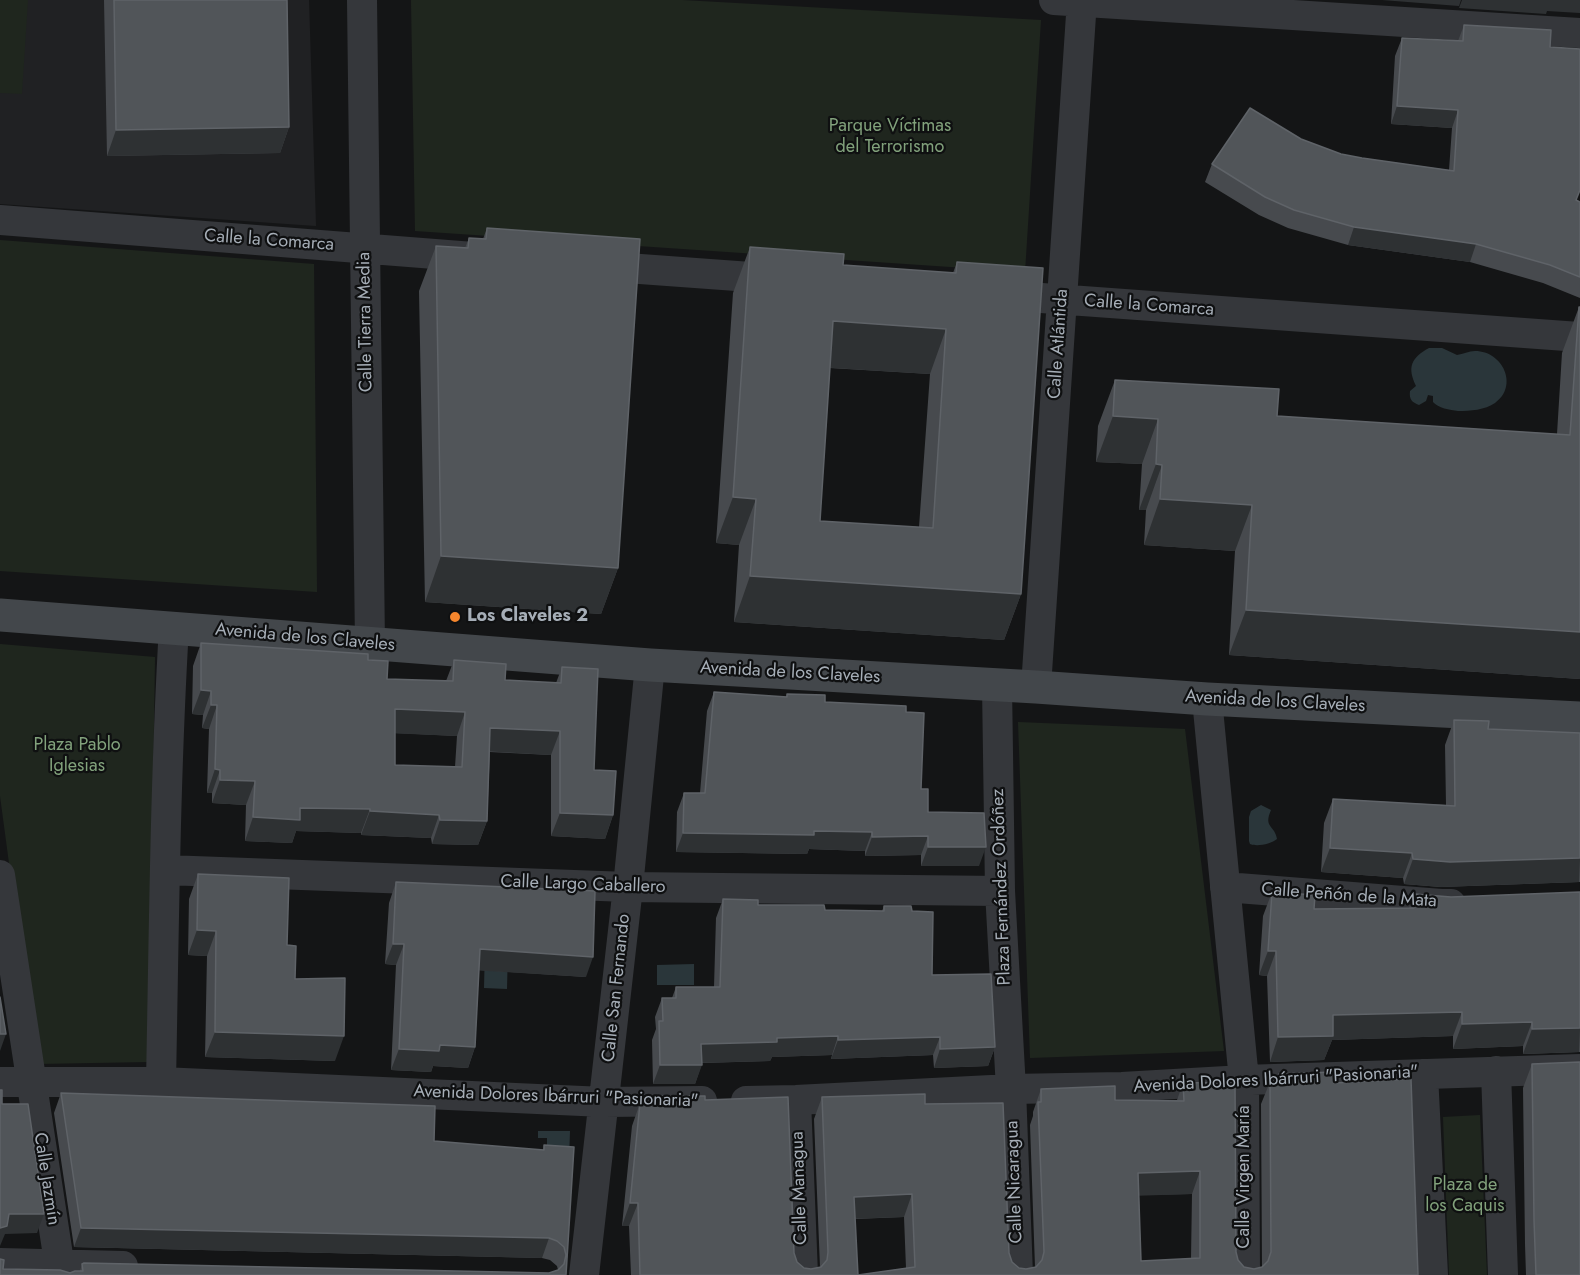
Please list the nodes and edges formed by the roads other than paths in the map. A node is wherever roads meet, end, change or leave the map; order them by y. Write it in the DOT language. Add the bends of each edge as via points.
graph roads {
  1 [pos="362,0"];
  2 [pos="1073,1"];
  3 [pos="1580,33"];
  4 [pos="0,220"];
  5 [pos="365,249"];
  6 [pos="504,259"];
  7 [pos="573,264"];
  8 [pos="803,281"];
  9 [pos="979,293"];
  10 [pos="1062,299"];
  11 [pos="1580,337"];
  12 [pos="0,615"];
  13 [pos="174,627"];
  14 [pos="370,644"];
  15 [pos="650,665"];
  16 [pos="997,685"];
  17 [pos="1036,687"];
  18 [pos="1206,699"];
  19 [pos="1580,718"];
  20 [pos="166,870"];
  21 [pos="0,875"];
  22 [pos="1225,886"];
  23 [pos="628,887"];
  24 [pos="1000,891"];
  25 [pos="1476,903"];
  26 [pos="1580,1069"];
  27 [pos="1496,1071"];
  28 [pos="1423,1074"];
  29 [pos="1244,1080"];
  30 [pos="0,1082"];
  31 [pos="161,1082"];
  32 [pos="32,1083"];
  33 [pos="1011,1089"];
  34 [pos="796,1100"];
  35 [pos="604,1102"];
  36 [pos="0,1263"];
  37 [pos="154,1266"];
  38 [pos="60,1270"];
  39 [pos="584,1275"];
  40 [pos="803,1275"];
  41 [pos="1018,1275"];
  42 [pos="1245,1275"];
  43 [pos="1433,1275"];
  44 [pos="1503,1275"];
  1 -- 5 [label="street, Calle Tierra Media"];
  2 -- 3 [label="street"];
  2 -- 10 [label="street, Calle Atlántida"];
  4 -- 5 [label="street, Calle la Comarca"];
  5 -- 6 [label="street, Calle la Comarca"];
  5 -- 14 [label="street, Calle Tierra Media"];
  7 -- 8 [label="street"];
  9 -- 10 [label="street, Calle la Comarca"];
  10 -- 11 [label="street, Calle la Comarca"];
  10 -- 17 [label="street, Calle Atlántida"];
  12 -- 13 [label="street, Avenida de los Claveles"];
  13 -- 14 [label="street, Avenida de los Claveles"];
  13 -- 20 [label="street"];
  14 -- 15 [label="street, Avenida de los Claveles"];
  15 -- 16 [label="street, Avenida de los Claveles"];
  15 -- 23 [label="street, Calle San Fernando"];
  16 -- 17 [label="street, Avenida de los Claveles"];
  16 -- 24 [label="street, Plaza Fernández Ordóñez"];
  17 -- 18 [label="street, Avenida de los Claveles"];
  18 -- 19 [label="street, Avenida de los Claveles"];
  18 -- 22 [label="street"];
  20 -- 23 [label="street, Calle Largo Caballero"];
  20 -- 31 [label="street"];
  21 -- 32 [label="street"];
  22 -- 25 [label="street, Calle Peñón de la Mata" via="1441,904"];
  22 -- 29 [label="street"];
  23 -- 24 [label="street, Calle Largo Caballero"];
  23 -- 35 [label="street, Calle San Fernando"];
  24 -- 33 [label="street, Plaza Fernández Ordóñez"];
  26 -- 27 [label="street, Avenida Dolores Ibárruri \"Pasionaria\""];
  27 -- 28 [label="street, Avenida Dolores Ibárruri \"Pasionaria\""];
  27 -- 44 [label="street"];
  28 -- 29 [label="street, Avenida Dolores Ibárruri \"Pasionaria\""];
  28 -- 43 [label="street"];
  29 -- 33 [label="street, Avenida Dolores Ibárruri \"Pasionaria\""];
  29 -- 42 [label="street, Calle Virgen María"];
  30 -- 32 [label="street, Avenida Dolores Ibárruri \"Pasionaria\""];
  31 -- 32 [label="street, Avenida Dolores Ibárruri \"Pasionaria\""];
  31 -- 35 [label="street, Avenida Dolores Ibárruri \"Pasionaria\""];
  32 -- 38 [label="street, Calle Jazmín"];
  33 -- 34 [label="street, Avenida Dolores Ibárruri \"Pasionaria\""];
  33 -- 41 [label="street, Calle Nicaragua"];
  34 -- 35 [label="street, Avenida Dolores Ibárruri \"Pasionaria\""];
  34 -- 40 [label="street, Calle Managua"];
  35 -- 39 [label="street, Calle San Fernando"];
  36 -- 38 [label="street"];
  37 -- 38 [label="street"];
}
